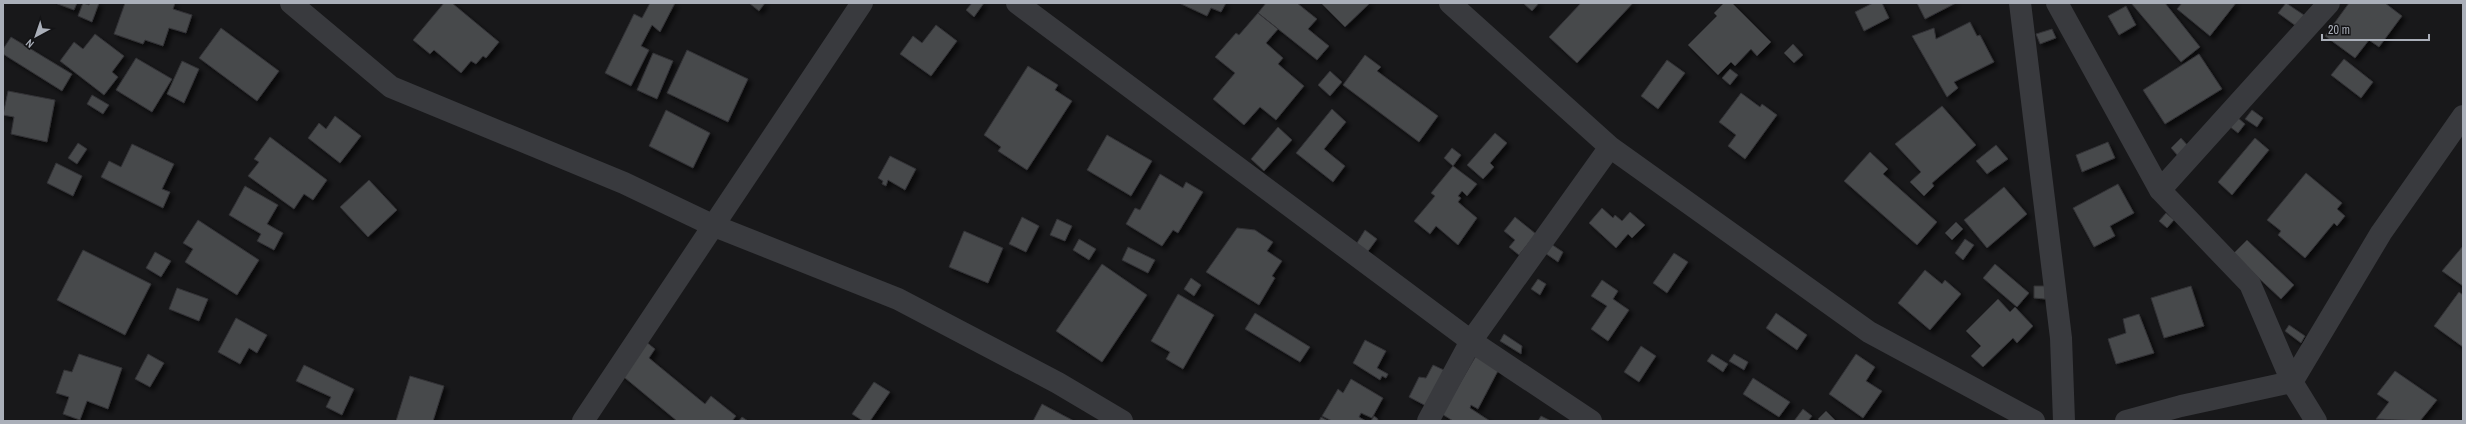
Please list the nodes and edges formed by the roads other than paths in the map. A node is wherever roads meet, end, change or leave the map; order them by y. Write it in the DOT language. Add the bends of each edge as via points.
graph roads {
  1 [pos="291,3"];
  2 [pos="862,3"];
  3 [pos="1017,3"];
  4 [pos="1450,3"];
  5 [pos="2020,3"];
  6 [pos="2057,3"];
  7 [pos="2329,3"];
  8 [pos="2463,116"];
  9 [pos="1610,147"];
  10 [pos="2160,190"];
  11 [pos="712,225"];
  12 [pos="1471,341"];
  13 [pos="2292,382"];
  14 [pos="583,421"];
  15 [pos="1122,421"];
  16 [pos="1428,421"];
  17 [pos="1591,421"];
  18 [pos="2034,421"];
  19 [pos="2064,421"];
  20 [pos="2126,421"];
  21 [pos="2316,421"];
  1 -- 11 [label="street" via="391,87 624,183"];
  2 -- 11 [label="street"];
  3 -- 12 [label="street"];
  4 -- 9 [label="street"];
  5 -- 19 [label="street" via="2061,338"];
  6 -- 10 [label="street"];
  7 -- 10 [label="street"];
  8 -- 13 [label="street" via="2381,233"];
  9 -- 12 [label="street"];
  9 -- 18 [label="street" via="1869,332"];
  10 -- 13 [label="street" via="2250,284"];
  11 -- 14 [label="street"];
  11 -- 15 [label="street" via="898,299 1058,383"];
  12 -- 16 [label="street"];
  12 -- 17 [label="street"];
  13 -- 20 [label="street" via="2181,406"];
  13 -- 21 [label="street"];
}
